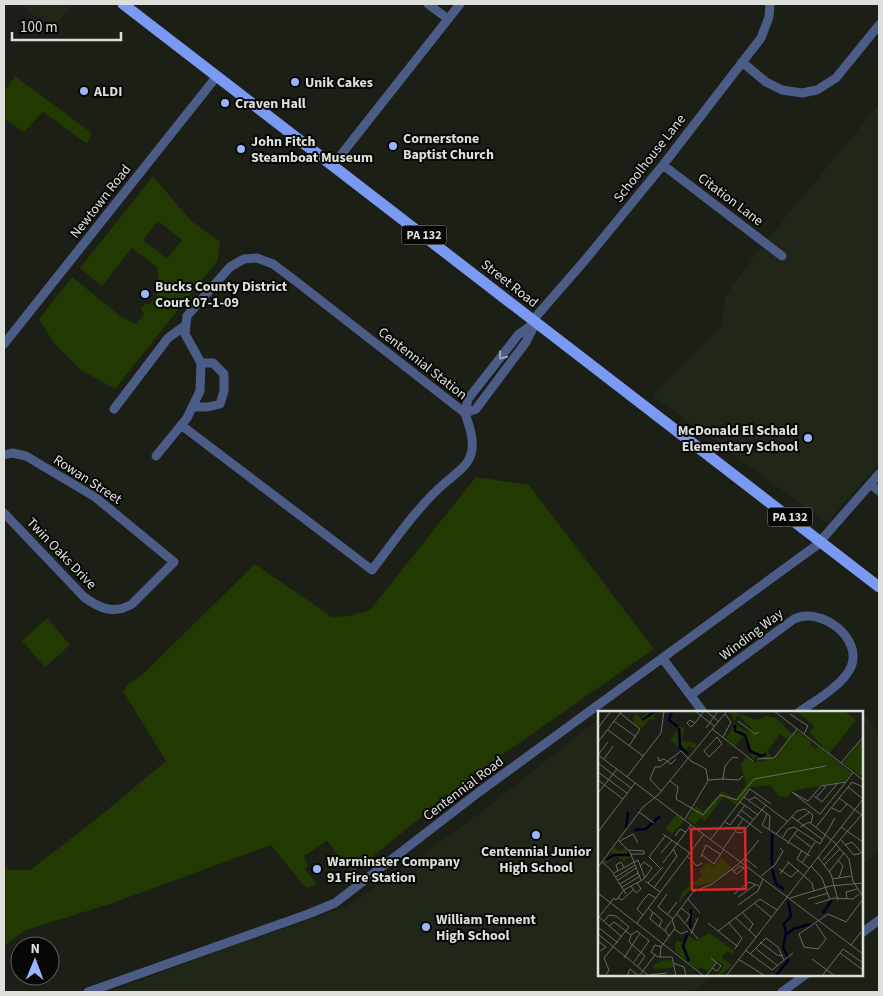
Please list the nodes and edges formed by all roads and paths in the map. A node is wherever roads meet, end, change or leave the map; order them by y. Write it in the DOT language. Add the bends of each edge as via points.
graph roads {
  1 [pos="123,4"];
  2 [pos="428,4"];
  3 [pos="460,4"];
  4 [pos="770,4"];
  5 [pos="448,19"];
  6 [pos="879,26"];
  7 [pos="742,62"];
  8 [pos="217,76"];
  9 [pos="333,165"];
  10 [pos="662,165"];
  11 [pos="782,256"];
  12 [pos="534,321"];
  13 [pos="186,325"];
  14 [pos="4,344"];
  15 [pos="201,363"];
  16 [pos="192,407"];
  17 [pos="114,409"];
  18 [pos="465,413"];
  19 [pos="181,425"];
  20 [pos="4,454"];
  21 [pos="156,456"];
  22 [pos="879,474"];
  23 [pos="871,484"];
  24 [pos="879,491"];
  25 [pos="4,513"];
  26 [pos="821,542"];
  27 [pos="174,562"];
  28 [pos="879,587"];
  29 [pos="662,659"];
  30 [pos="691,695"];
  31 [pos="702,711"];
  32 [pos="800,711"];
  33 [pos="879,920"];
  34 [pos="863,932"];
  35 [pos="805,976"];
  36 [pos="88,992"];
  37 [pos="782,992"];
  1 -- 8 [label="main road, Street Road / PA 132"];
  2 -- 5 [label="street"];
  3 -- 5 [label="street"];
  4 -- 7 [label="street, Schoolhouse Lane" via="761,38"];
  5 -- 9 [label="street"];
  6 -- 7 [label="street" via="836,78 817,90 802,93 782,90 766,82"];
  7 -- 10 [label="street, Schoolhouse Lane"];
  8 -- 9 [label="main road, Street Road / PA 132"];
  8 -- 14 [label="street, Newtown Road"];
  9 -- 12 [label="main road, Street Road / PA 132"];
  10 -- 11 [label="street, Citation Lane"];
  10 -- 12 [label="street, Schoolhouse Lane"];
  12 -- 18 [label="street, Schoolhouse Lane" via="526,342 476,409"];
  12 -- 26 [label="main road, Street Road / PA 132"];
  13 -- 15 [label="street" via="185,334"];
  13 -- 17 [label="street" via="168,338"];
  13 -- 18 [label="street, Centennial Station" via="187,316 230,267 244,259 257,258 273,264 294,279"];
  15 -- 16 [label="street" via="200,391"];
  15 -- 16 [label="street" via="214,363 224,374 224,391 220,404"];
  16 -- 19 [label="street"];
  18 -- 19 [label="street, Centennial Station" via="473,441 471,455 419,510 372,570"];
  19 -- 21 [label="street"];
  20 -- 27 [label="street, Rowan Street" via="26,456 95,496"];
  22 -- 23 [label="street, Centennial Road"];
  23 -- 24 [label="street"];
  23 -- 26 [label="street, Centennial Road"];
  25 -- 27 [label="street, Twin Oaks Drive" via="84,596 105,609 125,608 132,604"];
  26 -- 28 [label="main road, Street Road / PA 132"];
  26 -- 29 [label="street, Centennial Road"];
  29 -- 30 [label="street"];
  29 -- 36 [label="street, Centennial Road" via="335,903"];
  30 -- 31 [label="street"];
  30 -- 32 [label="street, Winding Way" via="794,619 816,616 826,619 846,637 852,649 852,664 838,683"];
  33 -- 34 [label="street"];
  35 -- 37 [label="street"];
}
